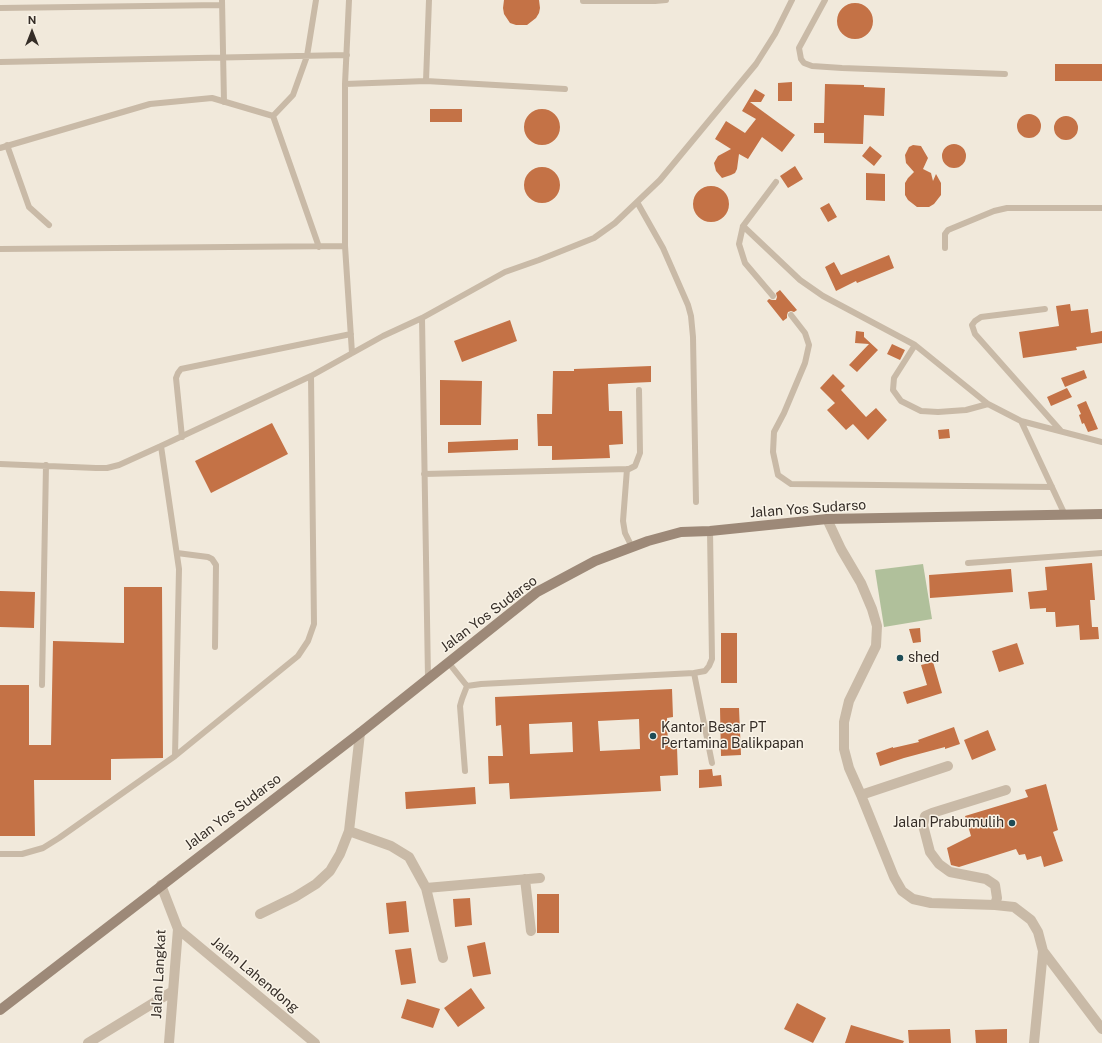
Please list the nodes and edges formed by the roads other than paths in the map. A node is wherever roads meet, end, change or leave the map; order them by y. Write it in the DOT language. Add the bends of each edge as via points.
graph roads {
  1 [pos="316,0"];
  2 [pos="349,0"];
  3 [pos="428,0"];
  4 [pos="666,0"];
  5 [pos="792,0"];
  6 [pos="825,0"];
  7 [pos="583,1"];
  8 [pos="222,2"];
  9 [pos="0,8"];
  10 [pos="347,55"];
  11 [pos="307,56"];
  12 [pos="223,57"];
  13 [pos="0,62"];
  14 [pos="1005,74"];
  15 [pos="426,81"];
  16 [pos="345,84"];
  17 [pos="565,90"];
  18 [pos="224,102"];
  19 [pos="273,116"];
  20 [pos="7,145"];
  21 [pos="0,148"];
  22 [pos="776,182"];
  23 [pos="637,202"];
  24 [pos="1102,208"];
  25 [pos="49,225"];
  26 [pos="743,226"];
  27 [pos="345,246"];
  28 [pos="319,247"];
  29 [pos="945,248"];
  30 [pos="0,249"];
  31 [pos="773,296"];
  32 [pos="1045,308"];
  33 [pos="791,315"];
  34 [pos="422,318"];
  35 [pos="351,334"];
  36 [pos="915,345"];
  37 [pos="352,353"];
  38 [pos="312,376"];
  39 [pos="639,390"];
  40 [pos="988,404"];
  41 [pos="1021,421"];
  42 [pos="1061,431"];
  43 [pos="182,437"];
  44 [pos="1102,442"];
  45 [pos="161,446"];
  46 [pos="0,464"];
  47 [pos="46,466"];
  48 [pos="627,470"];
  49 [pos="424,474"];
  50 [pos="1052,487"];
  51 [pos="696,502"];
  52 [pos="1102,514"];
  53 [pos="1065,515"];
  54 [pos="827,519"];
  55 [pos="710,530"];
  56 [pos="632,547"];
  57 [pos="178,553"];
  58 [pos="1102,553"];
  59 [pos="968,563"];
  60 [pos="215,647"];
  61 [pos="448,662"];
  62 [pos="694,673"];
  63 [pos="428,678"];
  64 [pos="42,685"];
  65 [pos="468,686"];
  66 [pos="360,733"];
  67 [pos="175,756"];
  68 [pos="712,763"];
  69 [pos="948,766"];
  70 [pos="465,771"];
  71 [pos="1006,790"];
  72 [pos="861,795"];
  73 [pos="349,831"];
  74 [pos="0,854"];
  75 [pos="540,878"];
  76 [pos="525,880"];
  77 [pos="161,885"];
  78 [pos="426,888"];
  79 [pos="995,905"];
  80 [pos="260,914"];
  81 [pos="178,929"];
  82 [pos="530,931"];
  83 [pos="1043,951"];
  84 [pos="443,958"];
  85 [pos="173,991"];
  86 [pos="0,1010"];
  87 [pos="1102,1028"];
  88 [pos="88,1043"];
  89 [pos="169,1043"];
  90 [pos="315,1043"];
  91 [pos="1034,1043"];
  1 -- 11 [label="lane"];
  2 -- 10 [label="lane"];
  3 -- 15 [label="lane"];
  4 -- 7 [label="lane"];
  5 -- 23 [label="lane" via="756,64 660,180"];
  6 -- 14 [label="lane" via="799,48 800,60 804,63 827,67"];
  8 -- 9 [label="lane"];
  8 -- 12 [label="lane"];
  10 -- 11 [label="lane"];
  10 -- 16 [label="lane"];
  11 -- 12 [label="lane"];
  11 -- 19 [label="lane" via="293,95"];
  12 -- 13 [label="lane"];
  12 -- 18 [label="lane"];
  15 -- 16 [label="lane"];
  15 -- 17 [label="lane"];
  16 -- 27 [label="lane"];
  18 -- 19 [label="lane"];
  18 -- 20 [label="lane" via="212,98 150,104"];
  19 -- 28 [label="lane"];
  20 -- 21 [label="lane"];
  20 -- 25 [label="lane" via="29,208"];
  22 -- 26 [label="lane"];
  23 -- 34 [label="lane" via="594,238 505,272"];
  23 -- 51 [label="lane" via="662,248 691,316"];
  24 -- 29 [label="lane" via="1007,208 994,211 948,230 945,234"];
  26 -- 31 [label="lane" via="739,244 745,263"];
  26 -- 36 [label="lane" via="800,280 823,296"];
  27 -- 28 [label="lane"];
  27 -- 35 [label="lane"];
  28 -- 30 [label="lane"];
  32 -- 42 [label="lane" via="981,317 972,325 976,334"];
  33 -- 50 [label="lane" via="805,333 809,345 806,363 774,432 773,452 778,475 791,484"];
  34 -- 37 [label="lane"];
  34 -- 49 [label="lane"];
  35 -- 37 [label="lane"];
  35 -- 43 [label="lane" via="181,369 176,378"];
  36 -- 40 [label="lane"];
  36 -- 40 [label="lane" via="894,378 893,390 901,401 921,411 938,412 966,410"];
  37 -- 38 [label="lane"];
  38 -- 43 [label="lane"];
  38 -- 67 [label="lane" via="314,624 308,641 298,656"];
  39 -- 48 [label="lane" via="640,453 635,466"];
  40 -- 41 [label="lane"];
  41 -- 42 [label="lane"];
  41 -- 50 [label="lane"];
  42 -- 44 [label="lane"];
  43 -- 45 [label="lane"];
  45 -- 47 [label="lane" via="119,465 106,468"];
  45 -- 57 [label="lane"];
  46 -- 47 [label="lane"];
  47 -- 64 [label="lane"];
  48 -- 49 [label="lane"];
  48 -- 56 [label="lane" via="623,521 625,534"];
  49 -- 63 [label="lane"];
  50 -- 53 [label="lane"];
  52 -- 53 [label="main road, Jalan Yos Sudarso"];
  53 -- 54 [label="main road, Jalan Yos Sudarso"];
  54 -- 55 [label="main road, Jalan Yos Sudarso"];
  54 -- 72 [label="street" via="861,584 877,626 876,646 849,701 844,722 844,749"];
  55 -- 56 [label="main road, Jalan Yos Sudarso" via="680,532"];
  55 -- 62 [label="lane" via="712,659 705,671"];
  56 -- 61 [label="main road, Jalan Yos Sudarso" via="595,561 537,592"];
  57 -- 60 [label="lane" via="208,557 216,565"];
  57 -- 67 [label="lane"];
  58 -- 59 [label="lane"];
  61 -- 63 [label="main road, Jalan Yos Sudarso"];
  61 -- 65 [label="lane"];
  62 -- 65 [label="lane"];
  62 -- 68 [label="lane"];
  63 -- 66 [label="main road, Jalan Yos Sudarso"];
  65 -- 70 [label="lane" via="460,706"];
  66 -- 73 [label="street"];
  66 -- 77 [label="main road, Jalan Yos Sudarso"];
  67 -- 74 [label="lane" via="43,848 22,854"];
  69 -- 72 [label="street"];
  71 -- 79 [label="street" via="932,813 925,816 922,825 930,852 939,864 950,872 986,879 995,885"];
  72 -- 79 [label="street" via="902,891 913,899 931,903"];
  73 -- 78 [label="street" via="391,846 408,857"];
  73 -- 80 [label="street" via="330,871 316,884 295,897"];
  75 -- 76 [label="street"];
  76 -- 78 [label="street"];
  76 -- 82 [label="street"];
  77 -- 81 [label="street, Jalan Langkat"];
  77 -- 86 [label="main road, Jalan Yos Sudarso"];
  78 -- 84 [label="street"];
  79 -- 83 [label="street" via="1014,907 1031,920 1038,932"];
  81 -- 85 [label="street, Jalan Langkat"];
  81 -- 90 [label="street, Jalan Lahendong"];
  83 -- 87 [label="street"];
  83 -- 91 [label="street"];
  85 -- 88 [label="street"];
  85 -- 89 [label="street, Jalan Langkat"];
}
